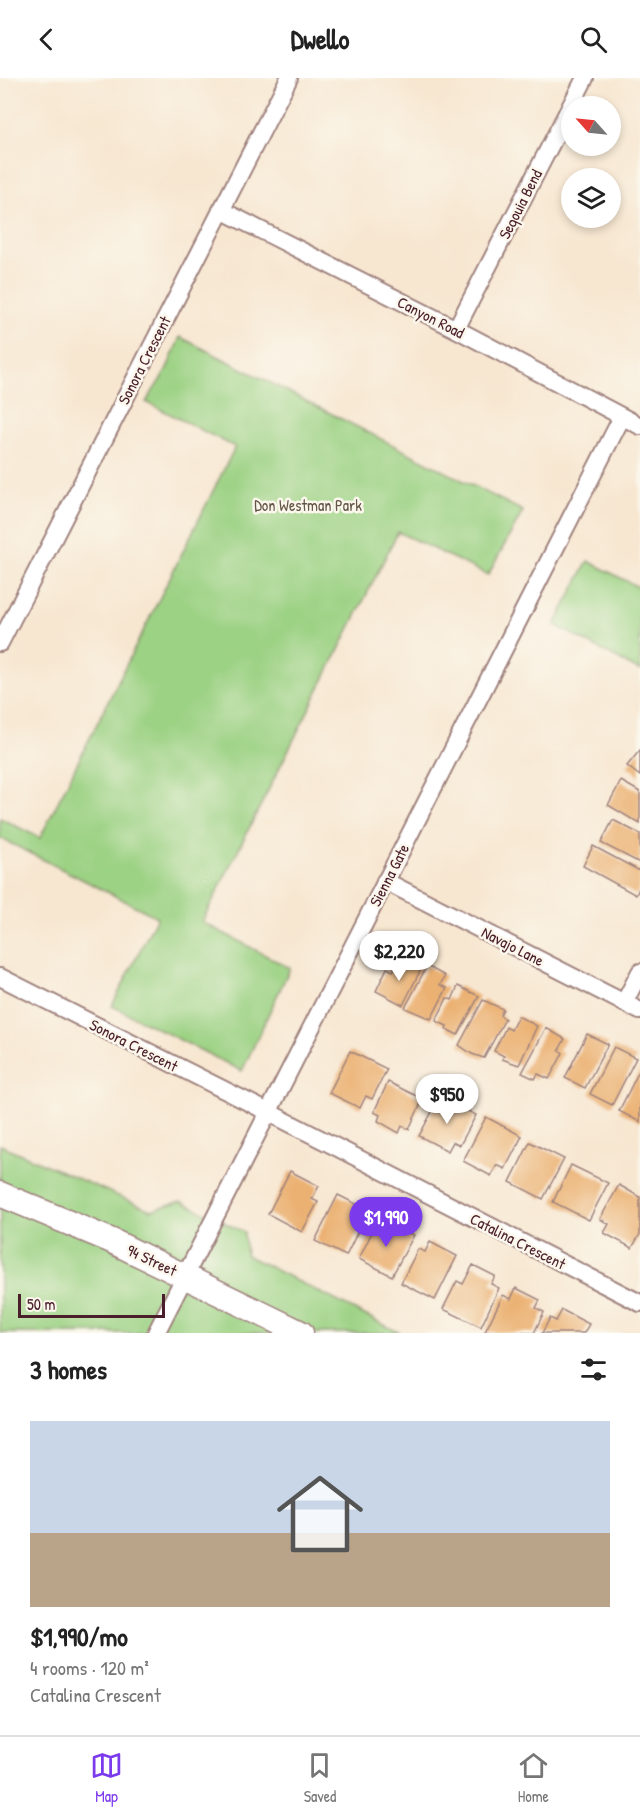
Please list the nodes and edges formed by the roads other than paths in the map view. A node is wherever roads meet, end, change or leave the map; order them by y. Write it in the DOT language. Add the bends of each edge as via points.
graph roads {
  1 [pos="288,78"];
  2 [pos="585,78"];
  3 [pos="220,210"];
  4 [pos="456,329"];
  5 [pos="622,417"];
  6 [pos="640,426"];
  7 [pos="0,643"];
  8 [pos="385,881"];
  9 [pos="640,972"];
  10 [pos="0,977"];
  11 [pos="624,1003"];
  12 [pos="640,1011"];
  13 [pos="268,1112"];
  14 [pos="0,1194"];
  15 [pos="186,1276"];
  16 [pos="640,1303"];
  17 [pos="156,1333"];
  18 [pos="301,1333"];
  1 -- 3 [label="street, Sonora Crescent"];
  2 -- 4 [label="street, Seqouia Bend"];
  3 -- 4 [label="street, Canyon Road"];
  3 -- 7 [label="street, Sonora Crescent"];
  4 -- 5 [label="street, Canyon Road"];
  5 -- 6 [label="street, Canyon Road"];
  5 -- 8 [label="street, Sienna Gate"];
  8 -- 11 [label="street, Navajo Lane"];
  8 -- 13 [label="street, Sienna Gate"];
  9 -- 11 [label="street"];
  10 -- 13 [label="street, Sonora Crescent"];
  11 -- 12 [label="street, Navajo Lane"];
  13 -- 15 [label="street, Sienna Gate"];
  13 -- 16 [label="street, Catalina Crescent"];
  14 -- 15 [label="main road, 94 Street"];
  15 -- 17 [label="street, Sienna Gate"];
  15 -- 18 [label="main road, 94 Street"];
}
